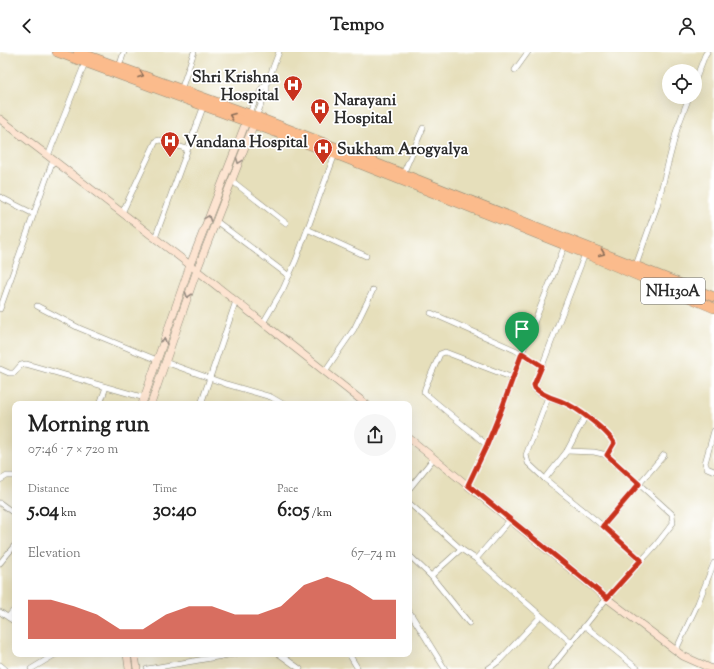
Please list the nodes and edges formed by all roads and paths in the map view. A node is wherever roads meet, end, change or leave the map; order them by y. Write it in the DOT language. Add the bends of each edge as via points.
graph roads {
  1 [pos="57,52"];
  2 [pos="78,52"];
  3 [pos="124,52"];
  4 [pos="194,52"];
  5 [pos="279,52"];
  6 [pos="528,52"];
  7 [pos="704,53"];
  8 [pos="85,62"];
  9 [pos="700,64"];
  10 [pos="114,68"];
  11 [pos="515,70"];
  12 [pos="181,90"];
  13 [pos="686,104"];
  14 [pos="204,106"];
  15 [pos="0,119"];
  16 [pos="251,119"];
  17 [pos="423,128"];
  18 [pos="187,150"];
  19 [pos="335,154"];
  20 [pos="51,158"];
  21 [pos="403,174"];
  22 [pos="231,180"];
  23 [pos="451,196"];
  24 [pos="0,197"];
  25 [pos="122,213"];
  26 [pos="34,214"];
  27 [pos="216,221"];
  28 [pos="286,223"];
  29 [pos="307,230"];
  30 [pos="155,238"];
  31 [pos="565,245"];
  32 [pos="585,254"];
  33 [pos="366,256"];
  34 [pos="190,265"];
  35 [pos="197,270"];
  36 [pos="634,271"];
  37 [pos="289,276"];
  38 [pos="373,290"];
  39 [pos="714,297"];
  40 [pos="236,301"];
  41 [pos="37,306"];
  42 [pos="714,308"];
  43 [pos="0,309"];
  44 [pos="431,313"];
  45 [pos="263,323"];
  46 [pos="522,353"];
  47 [pos="157,360"];
  48 [pos="165,362"];
  49 [pos="542,366"];
  50 [pos="0,369"];
  51 [pos="325,371"];
  52 [pos="210,378"];
  53 [pos="513,378"];
  54 [pos="106,387"];
  55 [pos="548,396"];
  56 [pos="101,401"];
  57 [pos="144,401"];
  58 [pos="152,401"];
  59 [pos="202,401"];
  60 [pos="274,401"];
  61 [pos="362,401"];
  62 [pos="585,416"];
  63 [pos="714,431"];
  64 [pos="412,440"];
  65 [pos="487,445"];
  66 [pos="567,451"];
  67 [pos="607,455"];
  68 [pos="664,455"];
  69 [pos="434,458"];
  70 [pos="714,471"];
  71 [pos="12,476"];
  72 [pos="545,479"];
  73 [pos="0,480"];
  74 [pos="639,484"];
  75 [pos="412,485"];
  76 [pos="468,485"];
  77 [pos="0,503"];
  78 [pos="412,506"];
  79 [pos="12,512"];
  80 [pos="510,520"];
  81 [pos="603,526"];
  82 [pos="12,549"];
  83 [pos="461,549"];
  84 [pos="412,558"];
  85 [pos="476,559"];
  86 [pos="641,560"];
  87 [pos="0,563"];
  88 [pos="714,563"];
  89 [pos="431,576"];
  90 [pos="607,598"];
  91 [pos="0,612"];
  92 [pos="12,612"];
  93 [pos="412,616"];
  94 [pos="541,616"];
  95 [pos="8,617"];
  96 [pos="12,620"];
  97 [pos="469,623"];
  98 [pos="585,626"];
  99 [pos="571,642"];
  100 [pos="676,650"];
  101 [pos="51,657"];
  102 [pos="127,657"];
  103 [pos="135,657"];
  104 [pos="212,657"];
  105 [pos="283,657"];
  106 [pos="351,657"];
  107 [pos="0,665"];
  108 [pos="6,669"];
  109 [pos="31,669"];
  110 [pos="129,669"];
  111 [pos="137,669"];
  112 [pos="147,669"];
  113 [pos="300,669"];
  114 [pos="358,669"];
  115 [pos="445,669"];
  116 [pos="488,669"];
  117 [pos="550,669"];
  118 [pos="638,669"];
  119 [pos="712,669"];
  1 -- 8 [label="highway, NH130A"];
  2 -- 10 [label="highway, NH130A"];
  3 -- 10 [label="street"];
  4 -- 12 [label="street"];
  5 -- 16 [label="street"];
  6 -- 11 [label="street"];
  7 -- 9 [label="street"];
  8 -- 10 [label="highway, NH130A"];
  8 -- 20 [label="street"];
  10 -- 12 [label="highway, NH130A, one-way"];
  10 -- 14 [label="highway, NH130A"];
  12 -- 16 [label="highway, NH130A"];
  13 -- 36 [label="street" via="677,129 657,206"];
  16 -- 14 [label="highway, NH130A, one-way"];
  14 -- 18 [label="street"];
  15 -- 20 [label="street"];
  16 -- 19 [label="highway, NH130A"];
  16 -- 21 [label="highway, NH130A"];
  16 -- 22 [label="street, one-way"];
  34 -- 16 [label="street, one-way"];
  17 -- 21 [label="street"];
  18 -- 25 [label="street" via="160,140 156,141"];
  18 -- 30 [label="street"];
  19 -- 23 [label="highway, NH130A"];
  19 -- 29 [label="street"];
  20 -- 25 [label="street"];
  20 -- 26 [label="street"];
  21 -- 23 [label="highway, NH130A"];
  22 -- 27 [label="street"];
  22 -- 28 [label="street"];
  23 -- 31 [label="highway, NH130A"];
  23 -- 36 [label="highway, NH130A, one-way"];
  24 -- 26 [label="street"];
  25 -- 30 [label="street"];
  26 -- 43 [label="street"];
  27 -- 35 [label="street"];
  27 -- 37 [label="street"];
  29 -- 33 [label="street"];
  29 -- 37 [label="street"];
  30 -- 34 [label="street"];
  31 -- 32 [label="highway, NH130A"];
  31 -- 46 [label="street"];
  32 -- 36 [label="highway, NH130A"];
  32 -- 49 [label="street"];
  34 -- 35 [label="street"];
  47 -- 34 [label="street, one-way"];
  35 -- 40 [label="street"];
  35 -- 48 [label="street, one-way"];
  36 -- 39 [label="highway, NH130A"];
  36 -- 42 [label="highway, NH130A"];
  37 -- 45 [label="street"];
  38 -- 51 [label="street" via="354,329"];
  40 -- 45 [label="street"];
  40 -- 52 [label="street"];
  41 -- 47 [label="street" via="79,328"];
  44 -- 46 [label="street"];
  45 -- 51 [label="street"];
  46 -- 49 [label="street"];
  46 -- 53 [label="street"];
  47 -- 57 [label="street"];
  48 -- 52 [label="street"];
  48 -- 58 [label="street"];
  49 -- 55 [label="street" via="534,387"];
  50 -- 54 [label="street" via="14,373 21,365 26,364"];
  51 -- 61 [label="street"];
  52 -- 59 [label="street"];
  52 -- 60 [label="street"];
  53 -- 65 [label="street"];
  53 -- 65 [label="street" via="445,352 440,354 425,388 427,396"];
  54 -- 56 [label="street"];
  54 -- 57 [label="street"];
  55 -- 62 [label="street" via="569,405"];
  55 -- 72 [label="street" via="526,457 528,463"];
  62 -- 66 [label="street"];
  62 -- 67 [label="street" via="608,434 613,442 614,445"];
  63 -- 70 [label="street" via="705,463 707,468"];
  64 -- 69 [label="street"];
  65 -- 76 [label="street"];
  66 -- 67 [label="street"];
  66 -- 72 [label="street"];
  67 -- 74 [label="street"];
  68 -- 74 [label="street"];
  69 -- 75 [label="street"];
  69 -- 76 [label="street"];
  71 -- 73 [label="street"];
  72 -- 81 [label="street"];
  74 -- 81 [label="street"];
  74 -- 86 [label="street" via="672,514 674,520"];
  76 -- 80 [label="street"];
  77 -- 79 [label="street"];
  78 -- 83 [label="street"];
  80 -- 85 [label="street"];
  80 -- 90 [label="street"];
  81 -- 86 [label="street"];
  82 -- 87 [label="street"];
  83 -- 85 [label="street"];
  83 -- 89 [label="street"];
  84 -- 89 [label="street"];
  85 -- 94 [label="street"];
  86 -- 90 [label="street"];
  88 -- 100 [label="street"];
  89 -- 97 [label="street"];
  90 -- 98 [label="street"];
  90 -- 100 [label="street"];
  91 -- 95 [label="street"];
  92 -- 95 [label="street"];
  93 -- 115 [label="street"];
  94 -- 99 [label="street"];
  94 -- 116 [label="street" via="499,661"];
  95 -- 96 [label="street"];
  98 -- 99 [label="street"];
  98 -- 118 [label="street"];
  99 -- 117 [label="street"];
  100 -- 119 [label="street" via="683,656"];
  101 -- 109 [label="street"];
  102 -- 110 [label="street"];
  103 -- 111 [label="street"];
  104 -- 112 [label="street"];
  105 -- 113 [label="street"];
  106 -- 114 [label="street"];
  107 -- 108 [label="street"];
}
